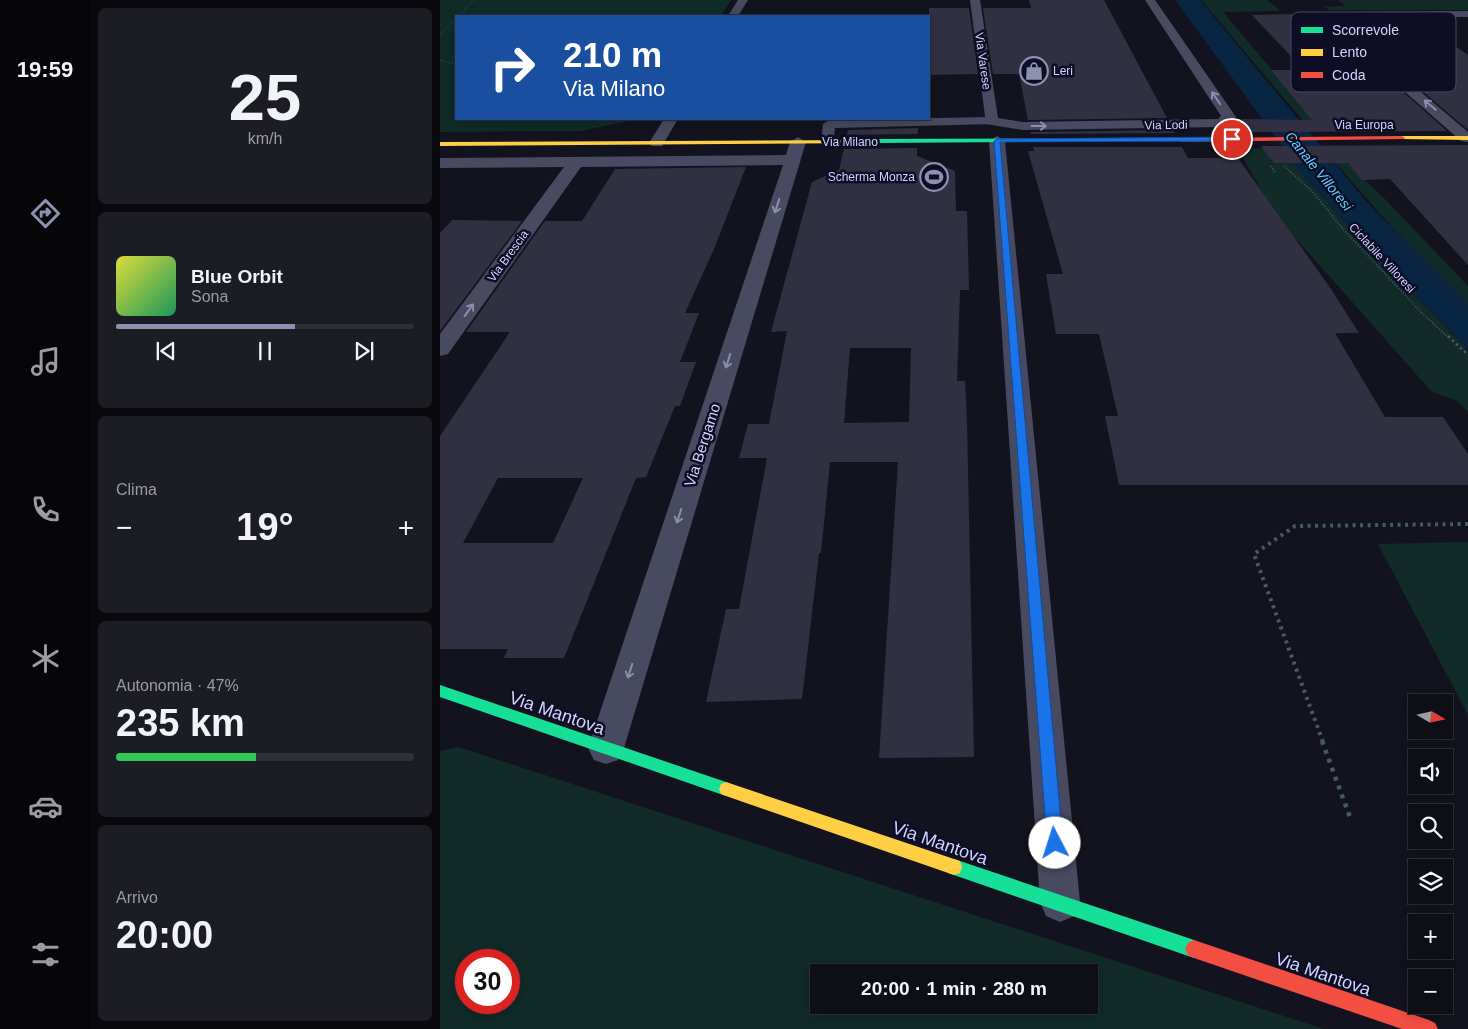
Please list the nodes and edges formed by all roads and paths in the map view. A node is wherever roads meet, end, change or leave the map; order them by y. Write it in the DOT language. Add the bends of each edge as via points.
graph roads {
  1 [pos="474,0"];
  2 [pos="743,0"];
  3 [pos="974,0"];
  4 [pos="1150,0"];
  5 [pos="459,15"];
  6 [pos="734,15"];
  7 [pos="455,19"];
  8 [pos="440,35"];
  9 [pos="440,60"];
  10 [pos="455,64"];
  11 [pos="1413,92"];
  12 [pos="670,120"];
  13 [pos="994,131"];
  14 [pos="1467,138"];
  15 [pos="1263,139"];
  16 [pos="828,142"];
  17 [pos="657,143"];
  18 [pos="440,144"];
  19 [pos="795,151"];
  20 [pos="576,162"];
  21 [pos="440,163"];
  22 [pos="440,349"];
  23 [pos="1468,355"];
  24 [pos="1468,524"];
  25 [pos="440,691"];
  26 [pos="606,748"];
  27 [pos="1351,820"];
  28 [pos="1060,902"];
  29 [pos="1429,1029"];
  1 -- 5 [label="path"];
  2 -- 6 [label="street"];
  3 -- 13 [label="street, Via Varese"];
  13 -- 4 [label="street, Via Lodi, one-way" via="1022,126 1221,123 1229,117"];
  7 -- 8 [label="path"];
  9 -- 10 [label="path"];
  14 -- 11 [label="street, one-way"];
  12 -- 17 [label="street"];
  13 -- 15 [label="street, Via Milano"];
  13 -- 16 [label="street, Via Milano"];
  13 -- 16 [label="lane" via="829,124"];
  13 -- 28 [label="street, Via Varese"];
  14 -- 15 [label="street, Via Europa"];
  15 -- 23 [label="path, Ciclabile Villoresi" via="1276,157 1312,191 1410,300"];
  16 -- 19 [label="street, Via Milano"];
  17 -- 18 [label="street, Via Milano"];
  17 -- 19 [label="street, Via Milano"];
  19 -- 20 [label="street, Via Milano"];
  19 -- 26 [label="street, Via Bergamo, one-way"];
  20 -- 21 [label="street, Via Milano"];
  22 -- 20 [label="street, Via Brescia, one-way"];
  24 -- 27 [label="path" via="1295,526 1254,554"];
  25 -- 26 [label="street, Via Mantova"];
  26 -- 28 [label="street, Via Mantova"];
  28 -- 29 [label="street, Via Mantova"];
}
